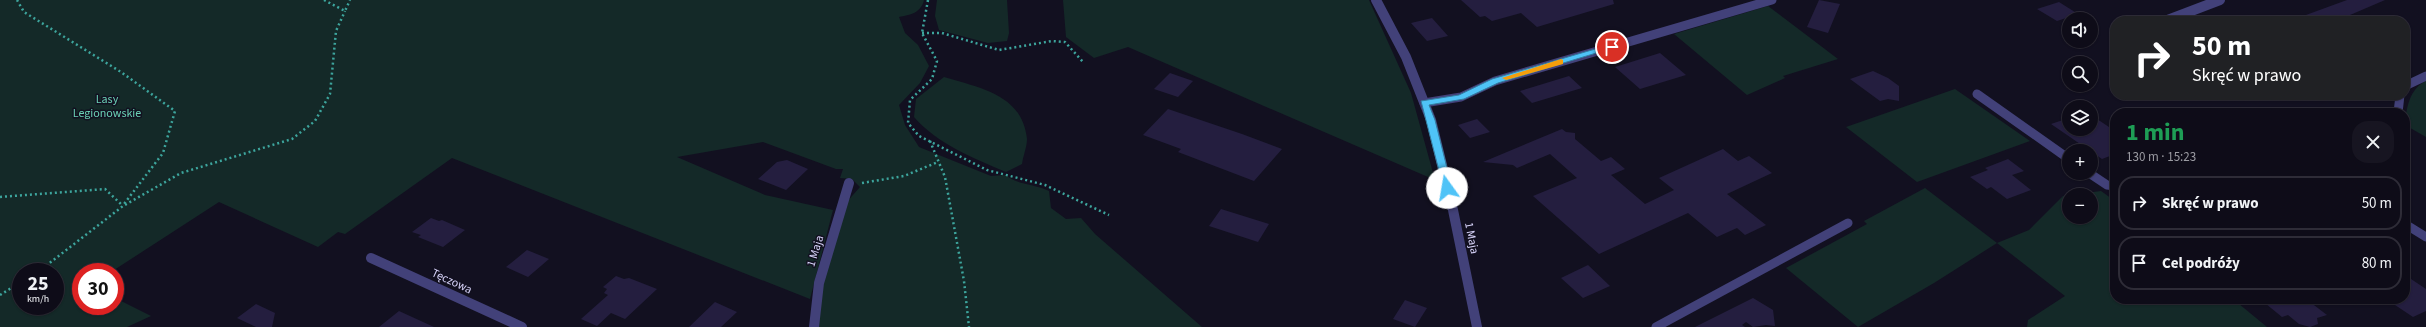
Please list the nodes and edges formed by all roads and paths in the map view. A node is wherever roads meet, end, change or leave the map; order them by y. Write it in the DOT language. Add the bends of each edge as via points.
graph roads {
  1 [pos="17,0"];
  2 [pos="324,0"];
  3 [pos="350,0"];
  4 [pos="928,0"];
  5 [pos="1376,0"];
  6 [pos="1772,0"];
  7 [pos="2220,0"];
  8 [pos="345,10"];
  9 [pos="2178,16"];
  10 [pos="922,33"];
  11 [pos="1082,62"];
  12 [pos="2426,76"];
  13 [pos="2410,84"];
  14 [pos="1977,94"];
  15 [pos="1424,103"];
  16 [pos="930,141"];
  17 [pos="2062,154"];
  18 [pos="938,162"];
  19 [pos="2098,179"];
  20 [pos="849,183"];
  21 [pos="2110,185"];
  22 [pos="0,197"];
  23 [pos="123,206"];
  24 [pos="1109,215"];
  25 [pos="1848,223"];
  26 [pos="2410,227"];
  27 [pos="2426,237"];
  28 [pos="371,258"];
  29 [pos="50,263"];
  30 [pos="12,288"];
  31 [pos="0,295"];
  32 [pos="522,327"];
  33 [pos="814,327"];
  34 [pos="968,327"];
  35 [pos="1477,327"];
  36 [pos="1656,327"];
  1 -- 23 [label="path" via="24,12 121,72 175,111 163,153"];
  2 -- 8 [label="path"];
  3 -- 8 [label="path"];
  4 -- 10 [label="path"];
  5 -- 15 [label="street, 1 Maja" via="1406,57"];
  6 -- 15 [label="lane" via="1495,81 1461,97"];
  7 -- 9 [label="street"];
  8 -- 23 [label="path" via="336,31 330,94 315,121 292,139 181,173"];
  10 -- 11 [label="path" via="942,33 999,50 1052,41 1065,42"];
  10 -- 16 [label="path" via="937,61 932,79 910,100 908,123 919,136"];
  12 -- 13 [label="lane"];
  14 -- 17 [label="lane"];
  15 -- 35 [label="street, 1 Maja" via="1431,120 1453,210"];
  16 -- 18 [label="path"];
  16 -- 24 [label="path" via="988,170 1045,185"];
  18 -- 20 [label="path" via="904,176 868,183"];
  18 -- 34 [label="path" via="945,177 964,281"];
  19 -- 21 [label="lane"];
  20 -- 33 [label="street, 1 Maja" via="819,283"];
  22 -- 23 [label="path" via="105,189"];
  23 -- 29 [label="path"];
  25 -- 36 [label="lane"];
  26 -- 27 [label="lane"];
  28 -- 32 [label="street, Tęczowa"];
  30 -- 31 [label="path"];
}
